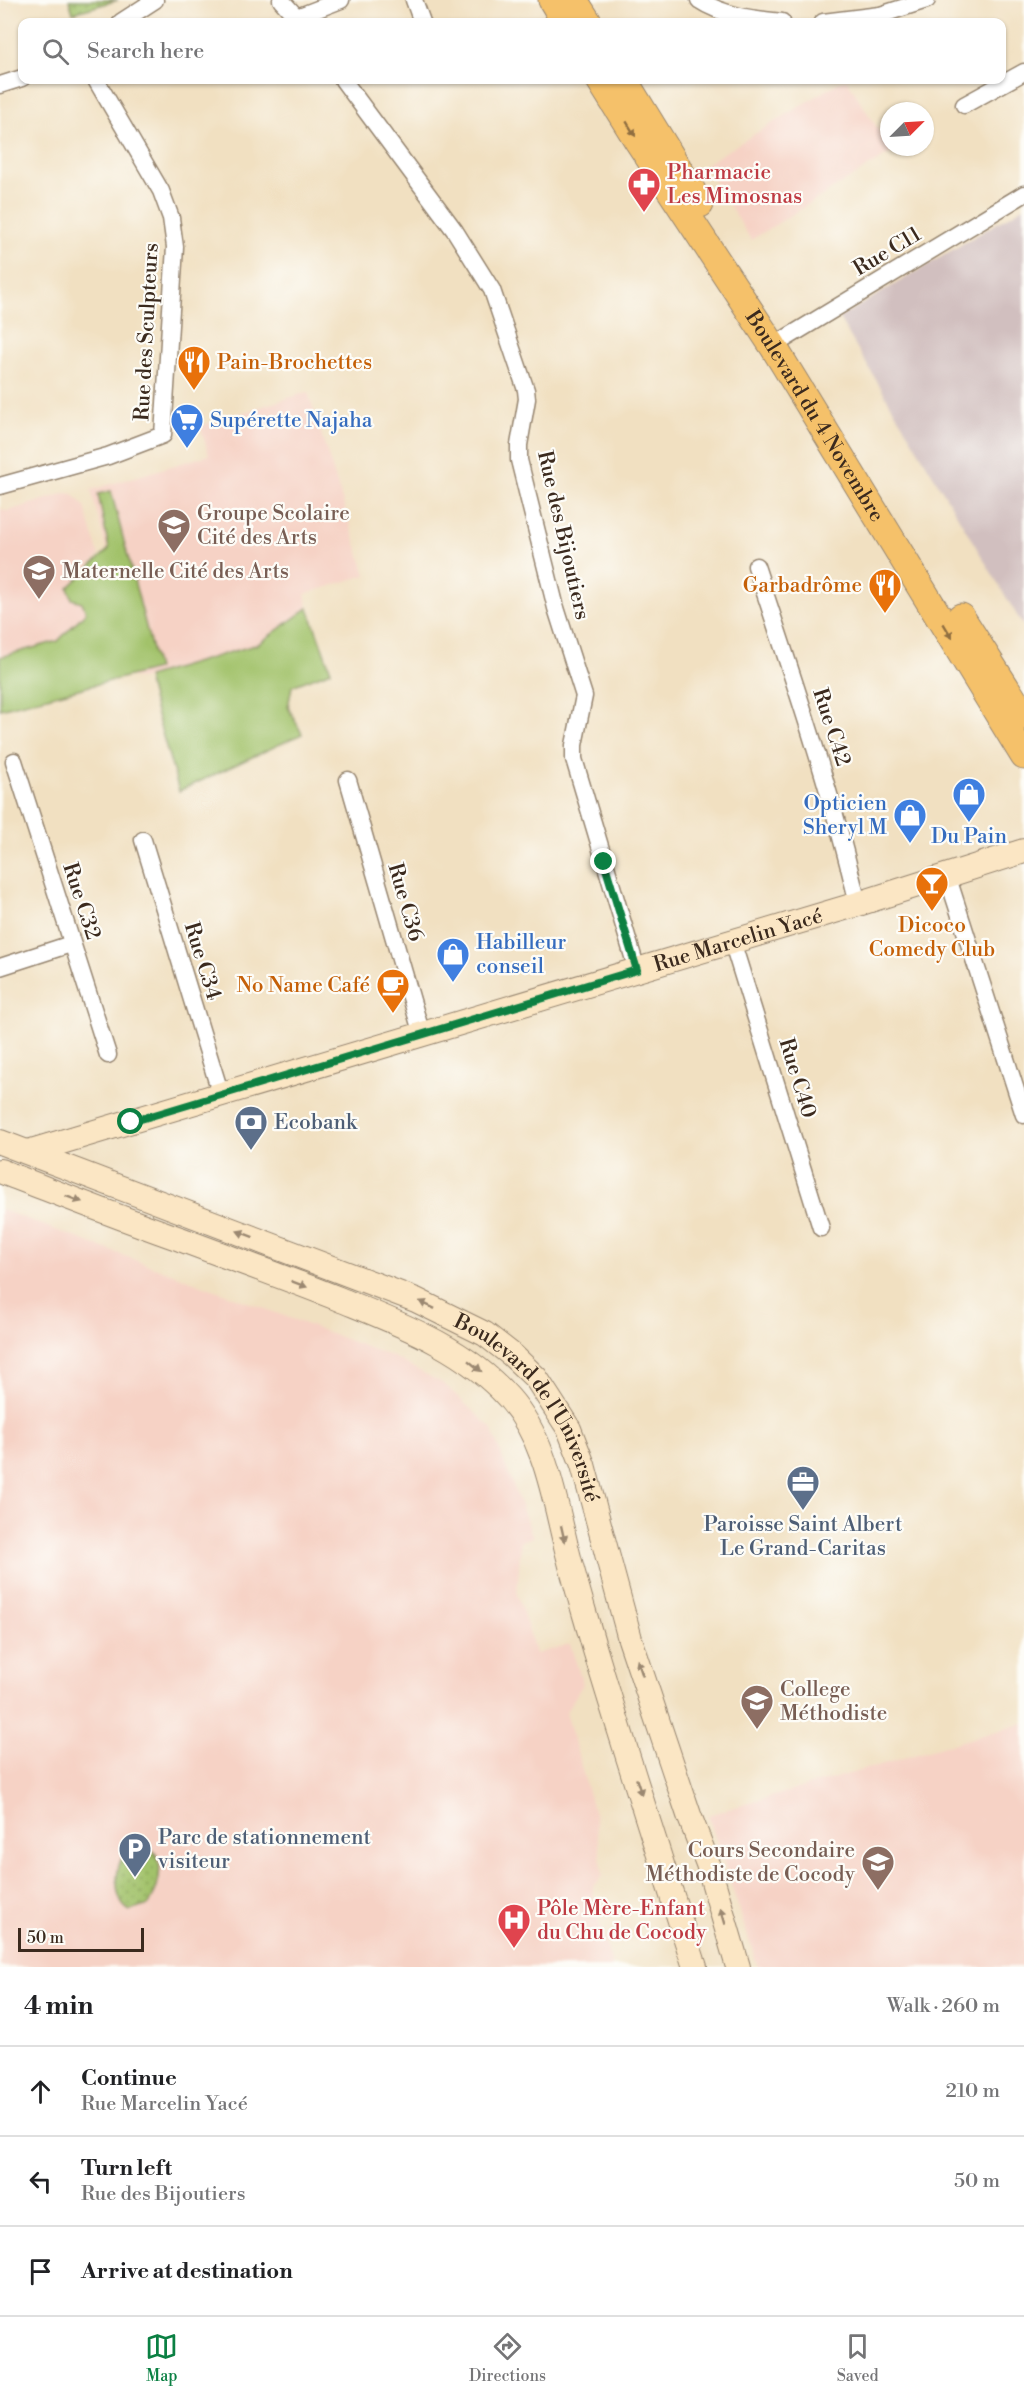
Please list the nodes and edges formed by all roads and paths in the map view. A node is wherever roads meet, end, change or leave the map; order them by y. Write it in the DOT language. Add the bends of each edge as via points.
graph roads {
  1 [pos="154,0"];
  2 [pos="281,0"];
  3 [pos="341,0"];
  4 [pos="414,0"];
  5 [pos="552,0"];
  6 [pos="574,0"];
  7 [pos="699,0"];
  8 [pos="927,0"];
  9 [pos="128,18"];
  10 [pos="297,18"];
  11 [pos="303,18"];
  12 [pos="421,18"];
  13 [pos="563,18"];
  14 [pos="585,18"];
  15 [pos="746,18"];
  16 [pos="856,18"];
  17 [pos="1024,72"];
  18 [pos="18,79"];
  19 [pos="1006,82"];
  20 [pos="98,84"];
  21 [pos="346,84"];
  22 [pos="602,84"];
  23 [pos="626,84"];
  24 [pos="1002,84"];
  25 [pos="0,86"];
  26 [pos="964,105"];
  27 [pos="1024,194"];
  28 [pos="780,342"];
  29 [pos="0,486"];
  30 [pos="756,566"];
  31 [pos="1024,716"];
  32 [pos="1024,756"];
  33 [pos="14,760"];
  34 [pos="348,780"];
  35 [pos="143,840"];
  36 [pos="1024,851"];
  37 [pos="947,875"];
  38 [pos="858,904"];
  39 [pos="732,941"];
  40 [pos="71,944"];
  41 [pos="0,967"];
  42 [pos="637,970"];
  43 [pos="422,1035"];
  44 [pos="108,1055"];
  45 [pos="221,1095"];
  46 [pos="1024,1115"];
  47 [pos="0,1142"];
  48 [pos="28,1152"];
  49 [pos="10,1175"];
  50 [pos="821,1228"];
  51 [pos="630,1639"];
  52 [pos="596,1650"];
  53 [pos="695,1967"];
  54 [pos="738,1967"];
  1 -- 9 [label="street"];
  2 -- 10 [label="street"];
  3 -- 11 [label="street"];
  4 -- 12 [label="street"];
  5 -- 13 [label="main road"];
  6 -- 14 [label="main road"];
  7 -- 15 [label="street"];
  8 -- 16 [label="street" via="880,15"];
  17 -- 19 [label="street"];
  18 -- 25 [label="street"];
  20 -- 29 [label="street, Rue des Sculpteurs" via="161,191 171,218 175,247 163,435 108,456"];
  21 -- 42 [label="street, Rue des Bijoutiers" via="454,231 492,290 523,379 527,399 519,460 556,608 585,699 574,759"];
  22 -- 28 [label="main road, Boulevard du 4 Novembre, one-way" via="638,141"];
  23 -- 28 [label="main road, Boulevard du 4 Novembre" via="726,245"];
  24 -- 26 [label="street"];
  27 -- 28 [label="street, Rue C11"];
  28 -- 31 [label="main road, Boulevard du 4 Novembre"];
  28 -- 32 [label="main road, Boulevard du 4 Novembre, one-way"];
  30 -- 38 [label="street, Rue C42" via="828,786"];
  33 -- 40 [label="street, Rue C32"];
  34 -- 43 [label="street, Rue C36"];
  35 -- 45 [label="street, Rue C34"];
  36 -- 37 [label="street, Rue Marcelin Yacé"];
  37 -- 38 [label="street, Rue Marcelin Yacé"];
  37 -- 46 [label="street"];
  38 -- 39 [label="street, Rue Marcelin Yacé"];
  39 -- 42 [label="street, Rue Marcelin Yacé"];
  39 -- 50 [label="street, Rue C40"];
  40 -- 41 [label="street"];
  40 -- 44 [label="street, Rue C32"];
  42 -- 43 [label="street, Rue Marcelin Yacé"];
  43 -- 45 [label="street, Rue Marcelin Yacé"];
  45 -- 48 [label="street, Rue Marcelin Yacé"];
  47 -- 48 [label="street, Boulevard de l'Université"];
  48 -- 49 [label="street"];
  51 -- 48 [label="street, Boulevard de l'Université, one-way" via="583,1465 569,1429 536,1378 512,1355 484,1334 416,1300"];
  49 -- 52 [label="street, Boulevard de l'Université, one-way" via="402,1325 466,1359 491,1379 525,1418 537,1441 550,1476"];
  51 -- 52 [label="street"];
  54 -- 51 [label="street, Boulevard de l'Université, one-way" via="708,1864"];
  52 -- 53 [label="street, Boulevard de l'Université, one-way"];
}
